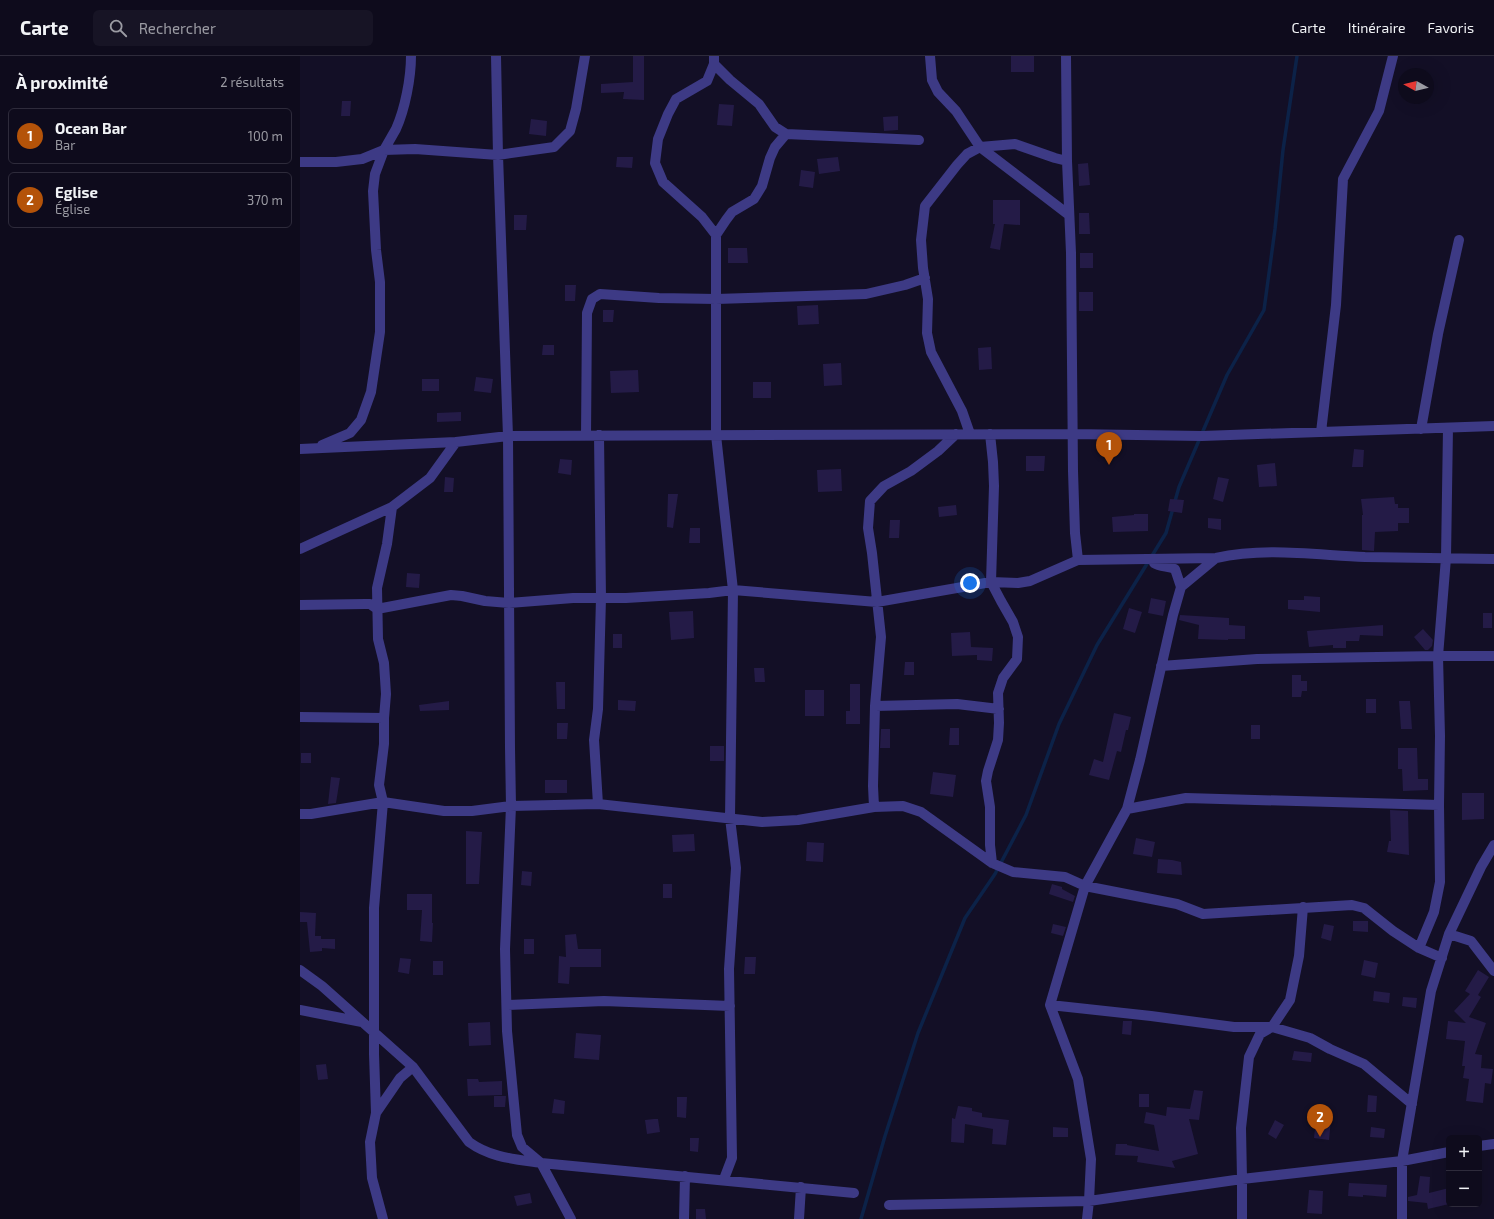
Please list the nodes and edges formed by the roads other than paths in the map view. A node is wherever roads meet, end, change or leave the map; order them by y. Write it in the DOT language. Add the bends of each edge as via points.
graph roads {
  1 [pos="411,56"];
  2 [pos="496,56"];
  3 [pos="585,56"];
  4 [pos="930,56"];
  5 [pos="1066,56"];
  6 [pos="1393,56"];
  7 [pos="714,60"];
  8 [pos="786,134"];
  9 [pos="920,140"];
  10 [pos="980,147"];
  11 [pos="384,150"];
  12 [pos="498,155"];
  13 [pos="1067,161"];
  14 [pos="300,162"];
  15 [pos="1070,215"];
  16 [pos="716,235"];
  17 [pos="1459,240"];
  18 [pos="925,278"];
  19 [pos="716,299"];
  20 [pos="1494,426"];
  21 [pos="1448,428"];
  22 [pos="1421,429"];
  23 [pos="1321,432"];
  24 [pos="956,434"];
  25 [pos="970,434"];
  26 [pos="990,434"];
  27 [pos="1072,434"];
  28 [pos="600,435"];
  29 [pos="716,435"];
  30 [pos="508,436"];
  31 [pos="586,436"];
  32 [pos="456,442"];
  33 [pos="300,448"];
  34 [pos="316,448"];
  35 [pos="392,507"];
  36 [pos="300,549"];
  37 [pos="1216,558"];
  38 [pos="1446,558"];
  39 [pos="1154,559"];
  40 [pos="1494,559"];
  41 [pos="1078,560"];
  42 [pos="991,582"];
  43 [pos="1181,588"];
  44 [pos="733,590"];
  45 [pos="601,598"];
  46 [pos="877,602"];
  47 [pos="509,603"];
  48 [pos="300,605"];
  49 [pos="377,609"];
  50 [pos="1438,656"];
  51 [pos="1494,656"];
  52 [pos="1161,666"];
  53 [pos="875,706"];
  54 [pos="999,709"];
  55 [pos="300,717"];
  56 [pos="384,718"];
  57 [pos="383,802"];
  58 [pos="598,804"];
  59 [pos="1439,805"];
  60 [pos="511,806"];
  61 [pos="874,807"];
  62 [pos="1127,809"];
  63 [pos="300,814"];
  64 [pos="730,818"];
  65 [pos="1494,845"];
  66 [pos="992,863"];
  67 [pos="1085,886"];
  68 [pos="1303,907"];
  69 [pos="1449,934"];
  70 [pos="1419,948"];
  71 [pos="1442,958"];
  72 [pos="300,970"];
  73 [pos="1494,971"];
  74 [pos="507,1006"];
  75 [pos="730,1006"];
  76 [pos="1050,1006"];
  77 [pos="300,1010"];
  78 [pos="364,1022"];
  79 [pos="1272,1027"];
  80 [pos="374,1032"];
  81 [pos="413,1067"];
  82 [pos="1412,1104"];
  83 [pos="376,1113"];
  84 [pos="1494,1144"];
  85 [pos="1482,1146"];
  86 [pos="1446,1153"];
  87 [pos="1402,1161"];
  88 [pos="541,1163"];
  89 [pos="685,1176"];
  90 [pos="724,1179"];
  91 [pos="1242,1179"];
  92 [pos="801,1187"];
  93 [pos="854,1193"];
  94 [pos="1089,1201"];
  95 [pos="889,1205"];
  96 [pos="383,1219"];
  97 [pos="571,1219"];
  98 [pos="684,1219"];
  99 [pos="799,1219"];
  100 [pos="1087,1219"];
  101 [pos="1242,1219"];
  102 [pos="1402,1219"];
  1 -- 11 [label="street" via="405,101 396,128"];
  2 -- 12 [label="street"];
  3 -- 12 [label="street" via="570,131 554,147"];
  4 -- 10 [label="street" via="935,86 942,98 956,111"];
  5 -- 13 [label="street"];
  6 -- 23 [label="street" via="1379,110 1343,179 1336,305"];
  7 -- 8 [label="street" via="730,80 759,104 775,126"];
  7 -- 16 [label="street" via="707,81 676,99 658,139 655,163 662,182 702,217"];
  8 -- 9 [label="street"];
  8 -- 16 [label="street" via="775,147 762,186 754,199 732,212"];
  10 -- 13 [label="street" via="1014,144"];
  10 -- 15 [label="street"];
  10 -- 18 [label="street" via="967,154 925,206 921,240"];
  11 -- 12 [label="street" via="415,149"];
  11 -- 14 [label="street" via="362,159"];
  11 -- 34 [label="street" via="375,174 373,192 380,282 380,332 371,392 361,420 350,433"];
  12 -- 30 [label="street"];
  13 -- 15 [label="street"];
  15 -- 27 [label="street"];
  16 -- 19 [label="street"];
  17 -- 22 [label="street" via="1438,334"];
  18 -- 19 [label="street" via="866,294"];
  18 -- 25 [label="street" via="928,299 927,333 931,352 962,411"];
  19 -- 29 [label="street"];
  19 -- 31 [label="street" via="600,294 592,299 587,313"];
  20 -- 21 [label="street"];
  21 -- 22 [label="street"];
  21 -- 38 [label="street"];
  22 -- 23 [label="street"];
  23 -- 27 [label="street" via="1202,436"];
  24 -- 25 [label="street"];
  24 -- 29 [label="street"];
  24 -- 46 [label="street" via="911,471 884,486 870,501 868,528"];
  25 -- 26 [label="street"];
  26 -- 27 [label="street"];
  26 -- 42 [label="street" via="994,486"];
  27 -- 41 [label="street"];
  28 -- 29 [label="street"];
  28 -- 31 [label="street"];
  28 -- 45 [label="street"];
  29 -- 44 [label="street"];
  30 -- 31 [label="street"];
  30 -- 32 [label="street"];
  30 -- 47 [label="street"];
  32 -- 34 [label="street"];
  32 -- 35 [label="street" via="430,478"];
  33 -- 34 [label="street"];
  35 -- 36 [label="street"];
  35 -- 49 [label="street" via="377,588"];
  37 -- 38 [label="street" via="1233,554 1259,553"];
  37 -- 39 [label="street"];
  37 -- 43 [label="street"];
  38 -- 40 [label="street"];
  38 -- 50 [label="street"];
  39 -- 41 [label="street"];
  39 -- 43 [label="street" via="1154,563 1158,565 1175,569"];
  41 -- 42 [label="street" via="1030,581"];
  42 -- 46 [label="street"];
  42 -- 54 [label="street" via="1013,622 1018,637 1017,659 1002,678"];
  43 -- 52 [label="street"];
  44 -- 45 [label="street"];
  44 -- 46 [label="street"];
  44 -- 64 [label="street"];
  45 -- 47 [label="street"];
  45 -- 58 [label="street" via="598,709 594,740"];
  46 -- 53 [label="street" via="880,636"];
  47 -- 49 [label="street" via="485,602 451,595"];
  47 -- 60 [label="street"];
  48 -- 49 [label="street" via="370,604"];
  49 -- 56 [label="street" via="378,639 385,674"];
  50 -- 51 [label="street"];
  50 -- 52 [label="street" via="1257,659"];
  50 -- 59 [label="street"];
  52 -- 62 [label="street"];
  53 -- 54 [label="street" via="957,704"];
  53 -- 61 [label="street"];
  54 -- 66 [label="street" via="998,740 986,781 990,807"];
  55 -- 56 [label="street"];
  56 -- 57 [label="street" via="379,785"];
  57 -- 60 [label="street" via="444,811 472,811"];
  57 -- 63 [label="street"];
  57 -- 80 [label="street" via="374,908"];
  58 -- 60 [label="street"];
  58 -- 64 [label="street"];
  59 -- 62 [label="street" via="1186,798"];
  59 -- 70 [label="street" via="1440,882 1434,912"];
  60 -- 74 [label="street" via="505,949"];
  61 -- 64 [label="street" via="798,820 762,822"];
  61 -- 66 [label="street" via="903,806 922,812"];
  62 -- 67 [label="street"];
  64 -- 75 [label="street" via="736,868 729,969"];
  65 -- 69 [label="street"];
  66 -- 67 [label="street" via="1014,872 1065,877"];
  67 -- 68 [label="street" via="1177,904 1203,914"];
  67 -- 76 [label="street"];
  68 -- 70 [label="street" via="1352,905 1364,908"];
  68 -- 79 [label="street" via="1299,956 1290,1000"];
  69 -- 71 [label="street"];
  69 -- 73 [label="street" via="1470,941"];
  70 -- 71 [label="street"];
  71 -- 82 [label="street" via="1431,991"];
  72 -- 78 [label="street"];
  74 -- 75 [label="street" via="604,1001"];
  74 -- 88 [label="street" via="512,1097 517,1135 522,1147"];
  75 -- 90 [label="street" via="732,1158"];
  76 -- 79 [label="street" via="1234,1027"];
  76 -- 94 [label="street" via="1078,1078 1091,1159"];
  77 -- 78 [label="street"];
  78 -- 80 [label="street"];
  79 -- 82 [label="street" via="1310,1038 1330,1050 1364,1064"];
  79 -- 91 [label="street" via="1260,1034 1249,1057 1241,1128"];
  80 -- 81 [label="street"];
  80 -- 83 [label="street"];
  81 -- 83 [label="street" via="400,1078"];
  81 -- 88 [label="street" via="468,1142 480,1150 498,1156"];
  82 -- 87 [label="street"];
  83 -- 96 [label="street" via="370,1142 372,1178"];
  84 -- 85 [label="street"];
  86 -- 87 [label="street"];
  87 -- 91 [label="street"];
  87 -- 102 [label="street"];
  88 -- 89 [label="street"];
  88 -- 97 [label="street"];
  89 -- 90 [label="street"];
  89 -- 98 [label="street"];
  90 -- 92 [label="street"];
  91 -- 94 [label="street"];
  91 -- 101 [label="street"];
  92 -- 93 [label="street"];
  92 -- 99 [label="street"];
  94 -- 95 [label="street"];
  94 -- 100 [label="street"];
}
